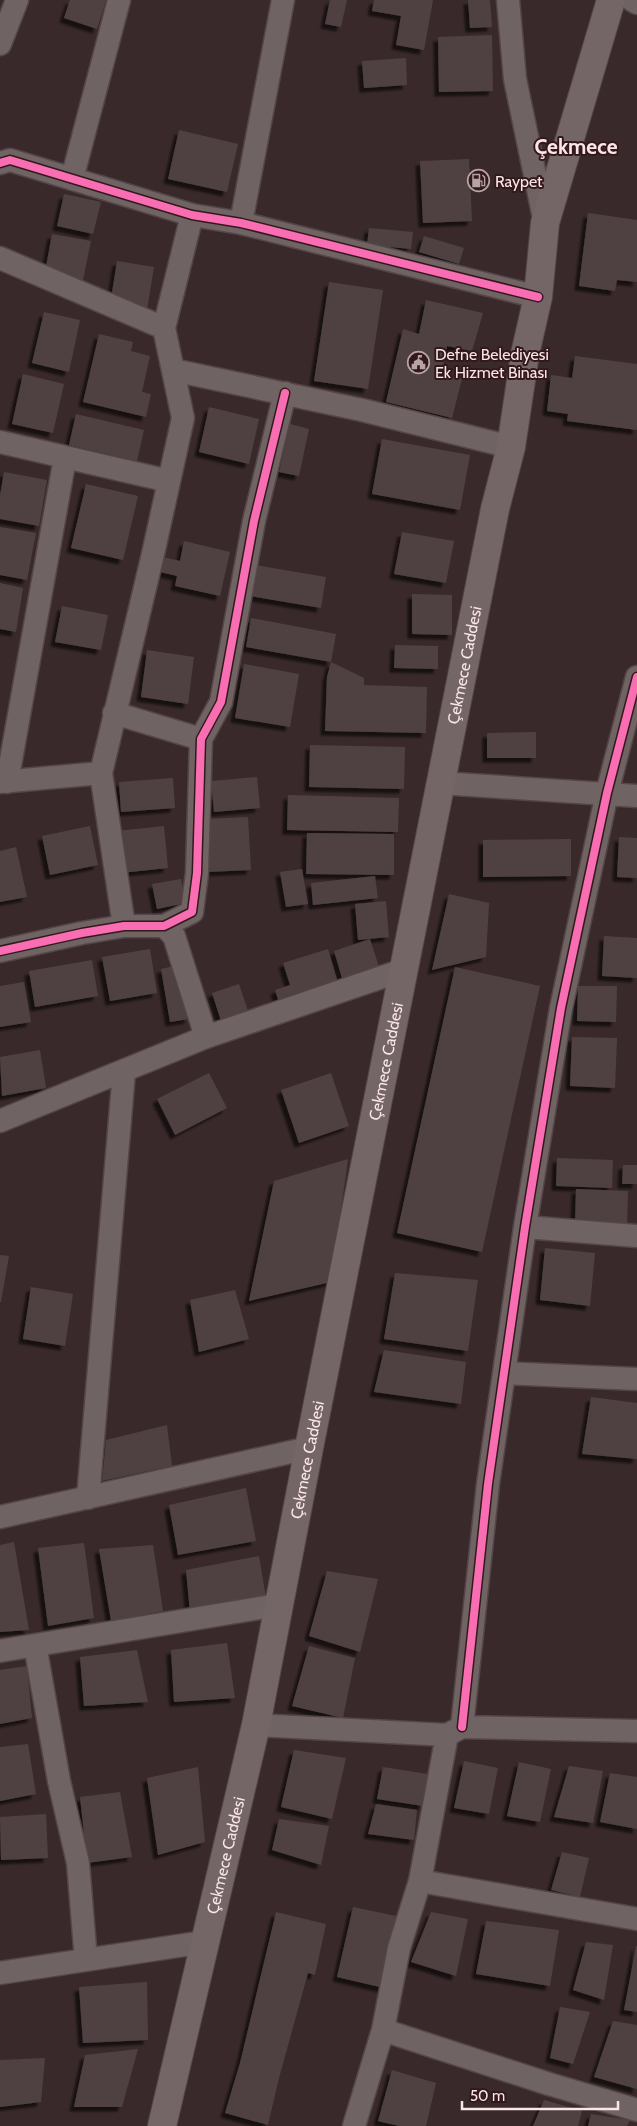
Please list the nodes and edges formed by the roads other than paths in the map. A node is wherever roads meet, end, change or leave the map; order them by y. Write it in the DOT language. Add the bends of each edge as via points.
graph roads {
  1 [pos="17,0"];
  2 [pos="119,0"];
  3 [pos="283,0"];
  4 [pos="508,0"];
  5 [pos="612,0"];
  6 [pos="632,0"];
  7 [pos="637,3"];
  8 [pos="3,31"];
  9 [pos="0,163"];
  10 [pos="72,179"];
  11 [pos="192,215"];
  12 [pos="545,223"];
  13 [pos="241,224"];
  14 [pos="0,258"];
  15 [pos="538,297"];
  16 [pos="164,328"];
  17 [pos="173,370"];
  18 [pos="285,393"];
  19 [pos="0,442"];
  20 [pos="511,447"];
  21 [pos="65,458"];
  22 [pos="169,481"];
  23 [pos="637,677"];
  24 [pos="114,713"];
  25 [pos="201,740"];
  26 [pos="100,772"];
  27 [pos="4,782"];
  28 [pos="440,783"];
  29 [pos="607,793"];
  30 [pos="637,796"];
  31 [pos="124,926"];
  32 [pos="164,926"];
  33 [pos="0,951"];
  34 [pos="403,970"];
  35 [pos="206,1037"];
  36 [pos="124,1072"];
  37 [pos="0,1121"];
  38 [pos="525,1227"];
  39 [pos="637,1236"];
  40 [pos="504,1374"];
  41 [pos="637,1380"];
  42 [pos="308,1448"];
  43 [pos="88,1498"];
  44 [pos="0,1517"];
  45 [pos="278,1605"];
  46 [pos="35,1645"];
  47 [pos="0,1651"];
  48 [pos="256,1725"];
  49 [pos="454,1731"];
  50 [pos="637,1731"];
  51 [pos="420,1881"];
  52 [pos="637,1919"];
  53 [pos="204,1942"];
  54 [pos="86,1960"];
  55 [pos="0,1973"];
  56 [pos="383,2030"];
  57 [pos="637,2110"];
  58 [pos="162,2126"];
  59 [pos="354,2126"];
  1 -- 8 [label="street"];
  2 -- 10 [label="street"];
  3 -- 13 [label="street"];
  4 -- 12 [label="street" via="515,79"];
  5 -- 12 [label="main road, Çekmece Caddesi"];
  6 -- 7 [label="street"];
  9 -- 10 [label="street" via="10,160"];
  10 -- 11 [label="street"];
  11 -- 13 [label="street"];
  11 -- 16 [label="street"];
  12 -- 15 [label="main road, Çekmece Caddesi"];
  13 -- 15 [label="street"];
  14 -- 16 [label="street"];
  15 -- 20 [label="main road, Çekmece Caddesi" via="525,354"];
  16 -- 17 [label="street"];
  17 -- 18 [label="street"];
  17 -- 22 [label="street" via="183,418"];
  18 -- 20 [label="street"];
  18 -- 25 [label="street" via="254,521 221,702"];
  19 -- 21 [label="street"];
  20 -- 28 [label="main road, Çekmece Caddesi" via="494,509"];
  21 -- 22 [label="street"];
  21 -- 27 [label="street"];
  22 -- 24 [label="street"];
  23 -- 29 [label="street"];
  24 -- 25 [label="street"];
  24 -- 26 [label="street"];
  25 -- 32 [label="street" via="197,867 192,912"];
  26 -- 27 [label="street"];
  26 -- 31 [label="street"];
  28 -- 29 [label="street"];
  28 -- 34 [label="main road, Çekmece Caddesi"];
  29 -- 30 [label="street"];
  29 -- 38 [label="street" via="564,987"];
  31 -- 32 [label="street"];
  31 -- 33 [label="street"];
  32 -- 35 [label="street" via="174,936"];
  34 -- 35 [label="street"];
  34 -- 42 [label="main road, Çekmece Caddesi"];
  35 -- 36 [label="street"];
  36 -- 37 [label="street"];
  36 -- 43 [label="street"];
  38 -- 39 [label="street"];
  38 -- 40 [label="street"];
  40 -- 41 [label="street"];
  40 -- 49 [label="street"];
  42 -- 43 [label="street"];
  42 -- 45 [label="main road, Çekmece Caddesi"];
  43 -- 44 [label="street"];
  45 -- 46 [label="street"];
  45 -- 48 [label="main road, Çekmece Caddesi"];
  46 -- 47 [label="street"];
  46 -- 54 [label="street" via="59,1781 78,1863"];
  48 -- 49 [label="street"];
  48 -- 53 [label="main road, Çekmece Caddesi"];
  49 -- 50 [label="street"];
  49 -- 51 [label="street"];
  51 -- 52 [label="street"];
  51 -- 56 [label="street" via="398,1948"];
  53 -- 54 [label="street"];
  53 -- 58 [label="main road, Çekmece Caddesi"];
  54 -- 55 [label="street"];
  56 -- 57 [label="street"];
  56 -- 59 [label="street"];
}
